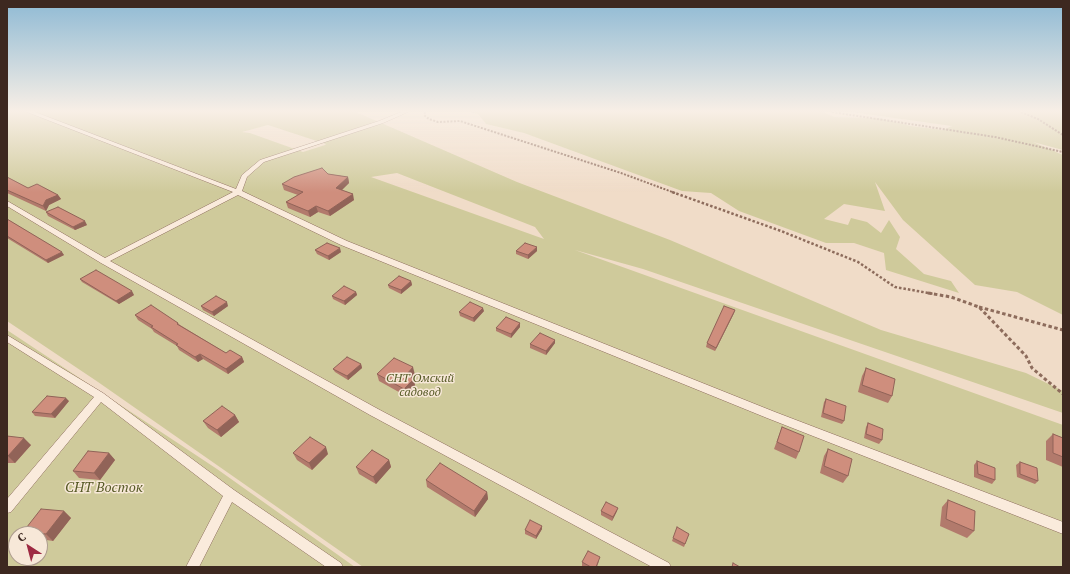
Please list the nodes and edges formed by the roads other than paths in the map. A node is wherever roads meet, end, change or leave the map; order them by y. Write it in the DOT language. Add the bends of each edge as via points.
graph roads {
  1 [pos="100,139"];
  2 [pos="331,139"];
  3 [pos="238,192"];
  4 [pos="7,202"];
  5 [pos="104,261"];
  6 [pos="7,338"];
  7 [pos="100,396"];
  8 [pos="230,494"];
  9 [pos="7,508"];
  10 [pos="1063,528"];
  11 [pos="192,567"];
  12 [pos="337,567"];
  13 [pos="665,567"];
  1 -- 3 [label="lane"];
  2 -- 3 [label="lane" via="262,162 244,176"];
  3 -- 5 [label="lane"];
  3 -- 10 [label="lane" via="359,249 771,415"];
  4 -- 5 [label="lane"];
  5 -- 13 [label="lane" via="374,412"];
  6 -- 7 [label="lane"];
  7 -- 8 [label="lane"];
  7 -- 9 [label="lane"];
  8 -- 11 [label="lane"];
  8 -- 12 [label="lane"];
}
